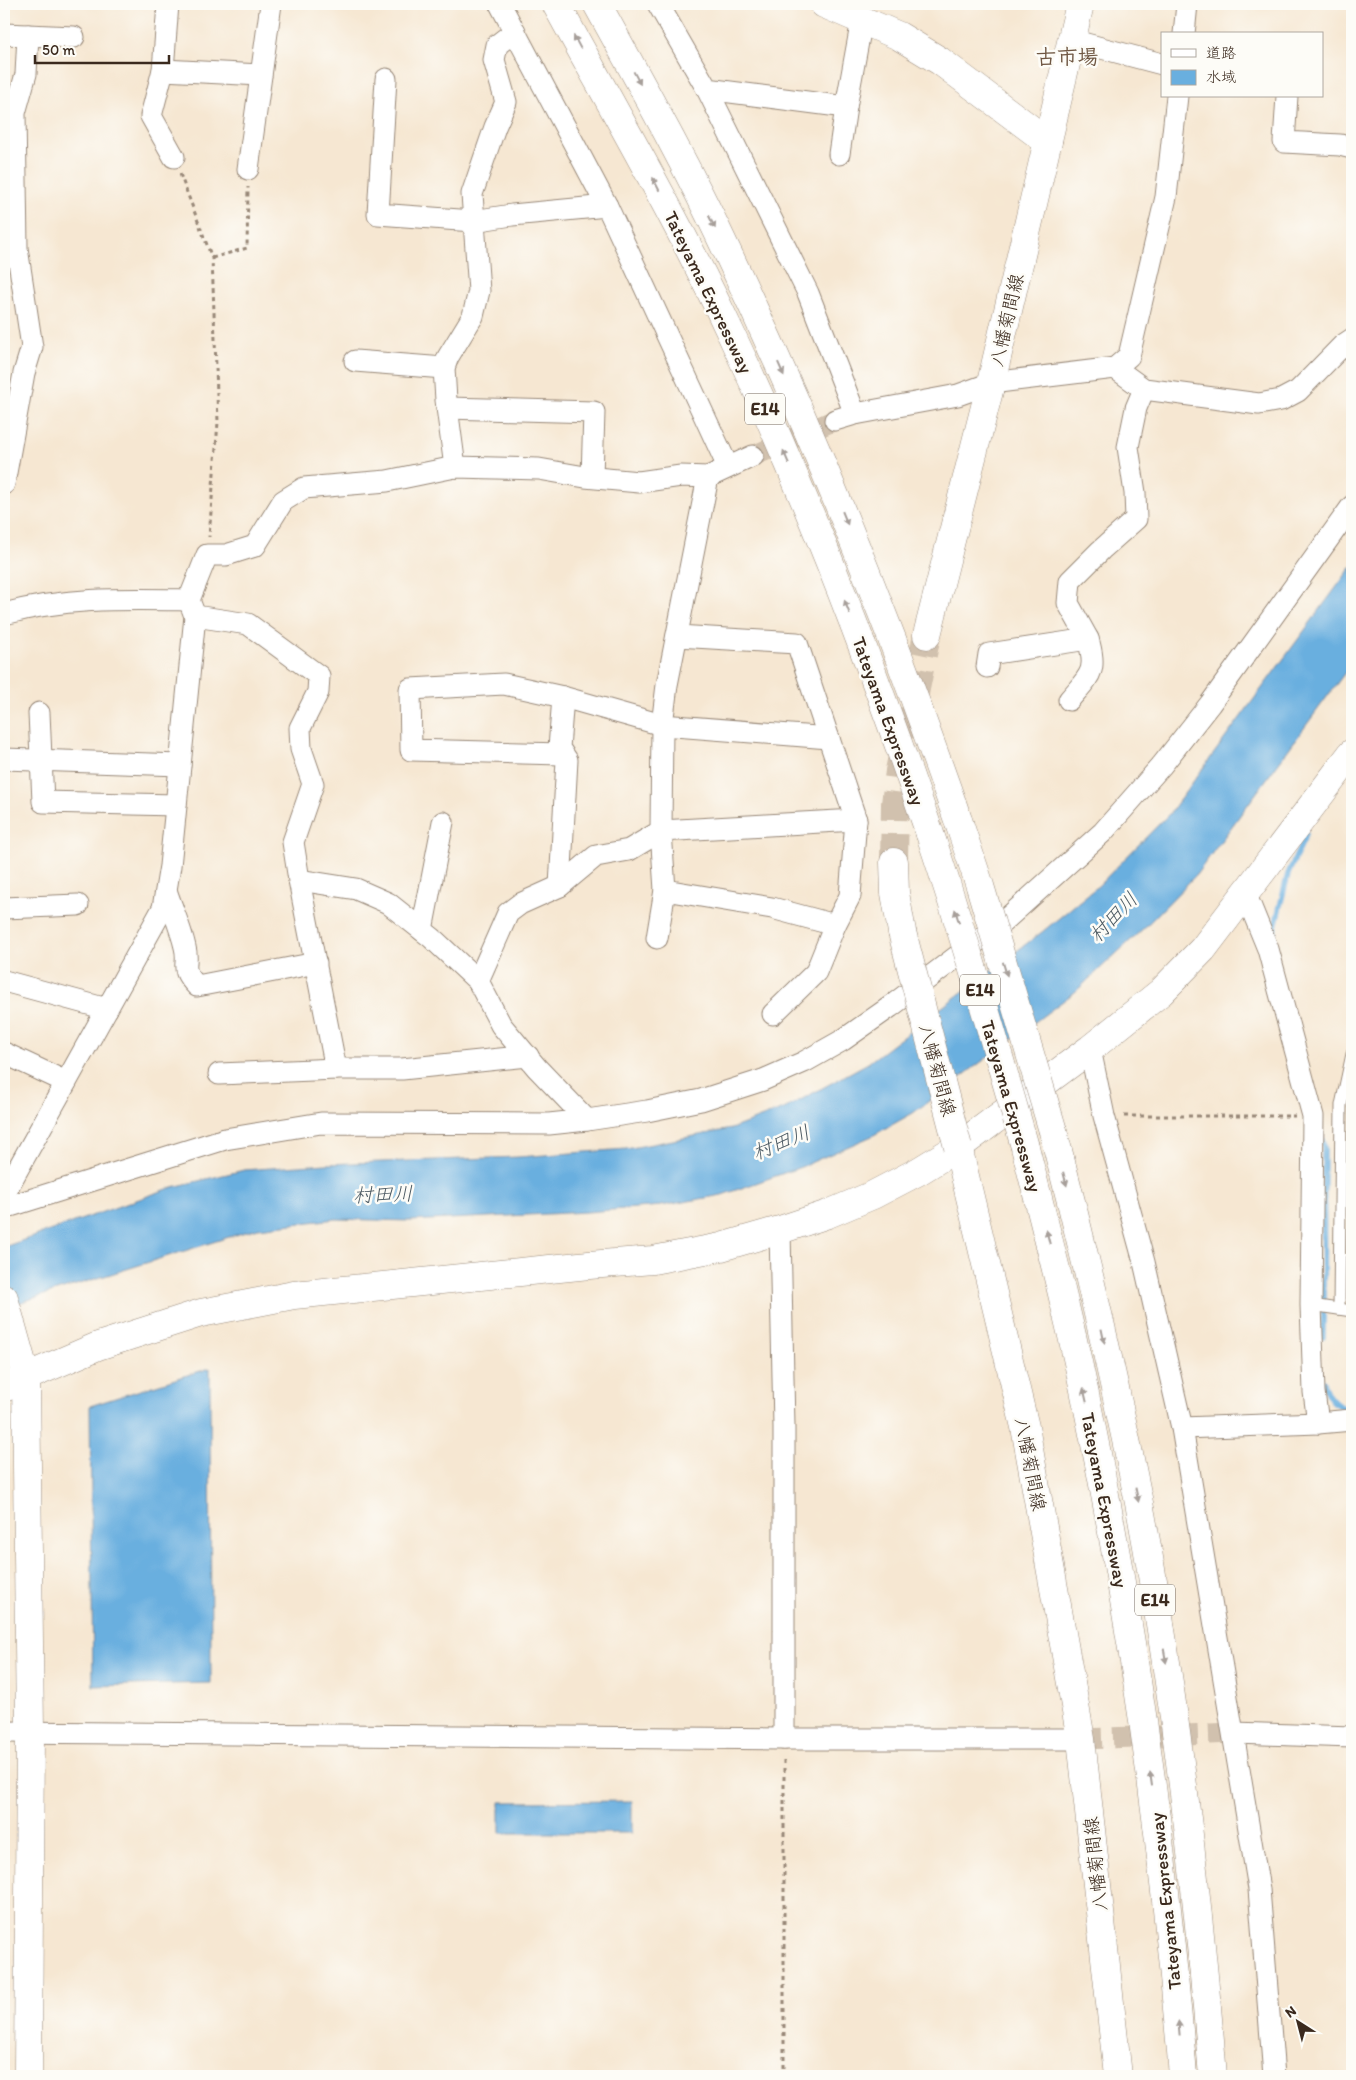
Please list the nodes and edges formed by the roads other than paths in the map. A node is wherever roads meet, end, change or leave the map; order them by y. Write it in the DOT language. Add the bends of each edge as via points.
graph roads {
  1 [pos="168,4"];
  2 [pos="271,4"];
  3 [pos="500,4"];
  4 [pos="556,4"];
  5 [pos="597,4"];
  6 [pos="658,4"];
  7 [pos="1080,4"];
  8 [pos="1187,4"];
  9 [pos="830,5"];
  10 [pos="862,20"];
  11 [pos="515,31"];
  12 [pos="1184,32"];
  13 [pos="4,34"];
  14 [pos="28,35"];
  15 [pos="74,37"];
  16 [pos="1071,40"];
  17 [pos="1161,64"];
  18 [pos="163,70"];
  19 [pos="261,75"];
  20 [pos="386,79"];
  21 [pos="707,88"];
  22 [pos="1177,98"];
  23 [pos="1287,98"];
  24 [pos="846,107"];
  25 [pos="1048,142"];
  26 [pos="1352,148"];
  27 [pos="839,154"];
  28 [pos="174,157"];
  29 [pos="248,168"];
  30 [pos="607,206"];
  31 [pos="473,221"];
  32 [pos="1352,339"];
  33 [pos="355,361"];
  34 [pos="444,368"];
  35 [pos="1115,368"];
  36 [pos="14,373"];
  37 [pos="991,383"];
  38 [pos="1144,389"];
  39 [pos="447,408"];
  40 [pos="752,456"];
  41 [pos="455,467"];
  42 [pos="728,467"];
  43 [pos="592,477"];
  44 [pos="708,477"];
  45 [pos="4,484"];
  46 [pos="1352,506"];
  47 [pos="192,608"];
  48 [pos="4,614"];
  49 [pos="926,634"];
  50 [pos="677,636"];
  51 [pos="1088,639"];
  52 [pos="987,667"];
  53 [pos="563,697"];
  54 [pos="1069,700"];
  55 [pos="39,713"];
  56 [pos="662,725"];
  57 [pos="829,738"];
  58 [pos="1352,753"];
  59 [pos="562,754"];
  60 [pos="4,760"];
  61 [pos="42,761"];
  62 [pos="180,766"];
  63 [pos="176,805"];
  64 [pos="856,820"];
  65 [pos="443,822"];
  66 [pos="662,831"];
  67 [pos="894,862"];
  68 [pos="299,880"];
  69 [pos="560,886"];
  70 [pos="665,890"];
  71 [pos="167,893"];
  72 [pos="1246,895"];
  73 [pos="78,905"];
  74 [pos="4,908"];
  75 [pos="835,925"];
  76 [pos="422,930"];
  77 [pos="657,938"];
  78 [pos="316,963"];
  79 [pos="4,981"];
  80 [pos="478,981"];
  81 [pos="107,1009"];
  82 [pos="773,1014"];
  83 [pos="1090,1049"];
  84 [pos="4,1053"];
  85 [pos="1352,1054"];
  86 [pos="528,1056"];
  87 [pos="336,1069"];
  88 [pos="219,1074"];
  89 [pos="66,1082"];
  90 [pos="1348,1098"];
  91 [pos="588,1120"];
  92 [pos="958,1147"];
  93 [pos="4,1194"];
  94 [pos="4,1208"];
  95 [pos="780,1230"];
  96 [pos="4,1298"];
  97 [pos="1311,1305"];
  98 [pos="1339,1309"];
  99 [pos="1352,1311"];
  100 [pos="15,1382"];
  101 [pos="1352,1420"];
  102 [pos="1318,1423"];
  103 [pos="1182,1428"];
  104 [pos="30,1731"];
  105 [pos="4,1732"];
  106 [pos="1234,1733"];
  107 [pos="1352,1737"];
  108 [pos="1081,1738"];
  109 [pos="784,1739"];
  110 [pos="28,2076"];
  111 [pos="1118,2076"];
  112 [pos="1183,2076"];
  113 [pos="1213,2076"];
  114 [pos="1274,2076"];
  1 -- 18 [label="street"];
  2 -- 19 [label="street"];
  3 -- 11 [label="street"];
  112 -- 4 [label="main road, Tateyama Expressway / E14, one-way, bridge" via="1164,1875 1140,1695 1109,1514 1069,1324 1025,1148 974,970 930,834 820,538 732,335 653,177"];
  5 -- 113 [label="main road, Tateyama Expressway / E14, one-way, bridge" via="724,245 815,445 893,638 959,823 1053,1131 1098,1314 1142,1524 1170,1688 1194,1870"];
  6 -- 21 [label="street"];
  7 -- 16 [label="main road, 八幡菊間線"];
  8 -- 12 [label="street"];
  9 -- 10 [label="main road"];
  10 -- 24 [label="street"];
  10 -- 25 [label="main road" via="899,36 940,61"];
  11 -- 30 [label="street"];
  11 -- 31 [label="street" via="497,45 494,60 506,102 494,126 472,194"];
  13 -- 14 [label="street"];
  14 -- 15 [label="street"];
  14 -- 36 [label="street" via="26,74 15,113 16,248 32,347"];
  16 -- 17 [label="street"];
  16 -- 25 [label="main road, 八幡菊間線"];
  18 -- 19 [label="street"];
  18 -- 28 [label="street" via="150,116"];
  19 -- 29 [label="street"];
  20 -- 31 [label="street" via="378,214"];
  21 -- 24 [label="street"];
  21 -- 37 [label="street" via="808,293 845,417 958,395"];
  22 -- 35 [label="street" via="1166,197 1129,356"];
  23 -- 26 [label="street" via="1284,142"];
  24 -- 27 [label="street"];
  25 -- 37 [label="main road, 八幡菊間線"];
  30 -- 31 [label="street"];
  30 -- 42 [label="street"];
  31 -- 34 [label="street" via="479,292 473,316"];
  32 -- 38 [label="street" via="1298,391 1280,400 1259,404"];
  33 -- 34 [label="street"];
  34 -- 39 [label="street"];
  35 -- 37 [label="street"];
  35 -- 38 [label="street"];
  36 -- 45 [label="street"];
  37 -- 49 [label="main road, 八幡菊間線"];
  38 -- 51 [label="street" via="1136,408 1128,447 1136,493 1136,519 1070,581 1068,603"];
  39 -- 41 [label="street"];
  39 -- 43 [label="street" via="594,412"];
  40 -- 42 [label="street"];
  41 -- 43 [label="street" via="539,469"];
  41 -- 47 [label="street" via="387,481 304,488 283,501 255,546 226,555 207,555"];
  42 -- 44 [label="street"];
  43 -- 44 [label="street" via="639,482 681,476"];
  44 -- 50 [label="street"];
  46 -- 91 [label="street" via="1162,766 1103,832 1004,922 843,1040 804,1062 763,1080 701,1100"];
  47 -- 48 [label="street" via="97,599 36,605"];
  47 -- 62 [label="street"];
  47 -- 68 [label="street" via="248,624 319,676 318,692 300,728 301,749 313,784 293,842"];
  50 -- 56 [label="street"];
  50 -- 57 [label="street" via="798,643"];
  51 -- 52 [label="street" via="988,654"];
  51 -- 54 [label="street" via="1093,655 1091,673"];
  53 -- 56 [label="street"];
  53 -- 59 [label="street" via="558,748"];
  53 -- 59 [label="street" via="504,684 410,689 412,750"];
  55 -- 61 [label="street"];
  56 -- 57 [label="street"];
  56 -- 66 [label="street"];
  57 -- 64 [label="street"];
  58 -- 72 [label="main road"];
  59 -- 69 [label="street" via="567,760"];
  60 -- 61 [label="street"];
  61 -- 62 [label="street"];
  61 -- 63 [label="street" via="43,802"];
  62 -- 63 [label="street"];
  63 -- 71 [label="street"];
  64 -- 66 [label="street"];
  64 -- 75 [label="street" via="850,896"];
  65 -- 76 [label="street"];
  66 -- 69 [label="street" via="629,850 596,856"];
  66 -- 70 [label="street"];
  67 -- 92 [label="main road, 八幡菊間線, bridge" via="895,893 902,932"];
  68 -- 76 [label="street" via="356,889 388,903"];
  68 -- 78 [label="street"];
  69 -- 80 [label="street" via="508,913"];
  70 -- 75 [label="street" via="772,908"];
  70 -- 77 [label="street"];
  71 -- 78 [label="street" via="186,949 184,965 188,978 197,986"];
  71 -- 81 [label="street" via="163,908"];
  72 -- 83 [label="main road" via="1203,949 1161,992"];
  72 -- 97 [label="street" via="1268,949 1313,1116"];
  73 -- 74 [label="street"];
  75 -- 82 [label="street" via="816,972"];
  76 -- 80 [label="street"];
  78 -- 87 [label="street"];
  79 -- 81 [label="street"];
  80 -- 86 [label="street" via="501,1025"];
  81 -- 89 [label="street"];
  83 -- 92 [label="main road"];
  83 -- 103 [label="street"];
  84 -- 89 [label="street"];
  85 -- 90 [label="lane"];
  86 -- 87 [label="street" via="402,1069"];
  86 -- 91 [label="street"];
  87 -- 88 [label="street"];
  89 -- 93 [label="street"];
  90 -- 98 [label="lane" via="1341,1105"];
  91 -- 94 [label="street" via="549,1124 321,1123 225,1139"];
  92 -- 95 [label="main road" via="873,1196"];
  92 -- 108 [label="main road, 八幡菊間線" via="1025,1427"];
  95 -- 100 [label="main road" via="721,1248 653,1260 294,1295 248,1303 200,1313 98,1346"];
  95 -- 109 [label="street"];
  96 -- 100 [label="main road"];
  97 -- 98 [label="lane"];
  97 -- 102 [label="street"];
  98 -- 99 [label="lane"];
  100 -- 104 [label="main road"];
  101 -- 102 [label="street"];
  102 -- 103 [label="street"];
  103 -- 106 [label="street"];
  104 -- 105 [label="street"];
  104 -- 109 [label="street"];
  104 -- 110 [label="main road"];
  106 -- 107 [label="street"];
  106 -- 114 [label="street" via="1259,1888"];
  108 -- 109 [label="street"];
  108 -- 111 [label="main road, 八幡菊間線"];
}
